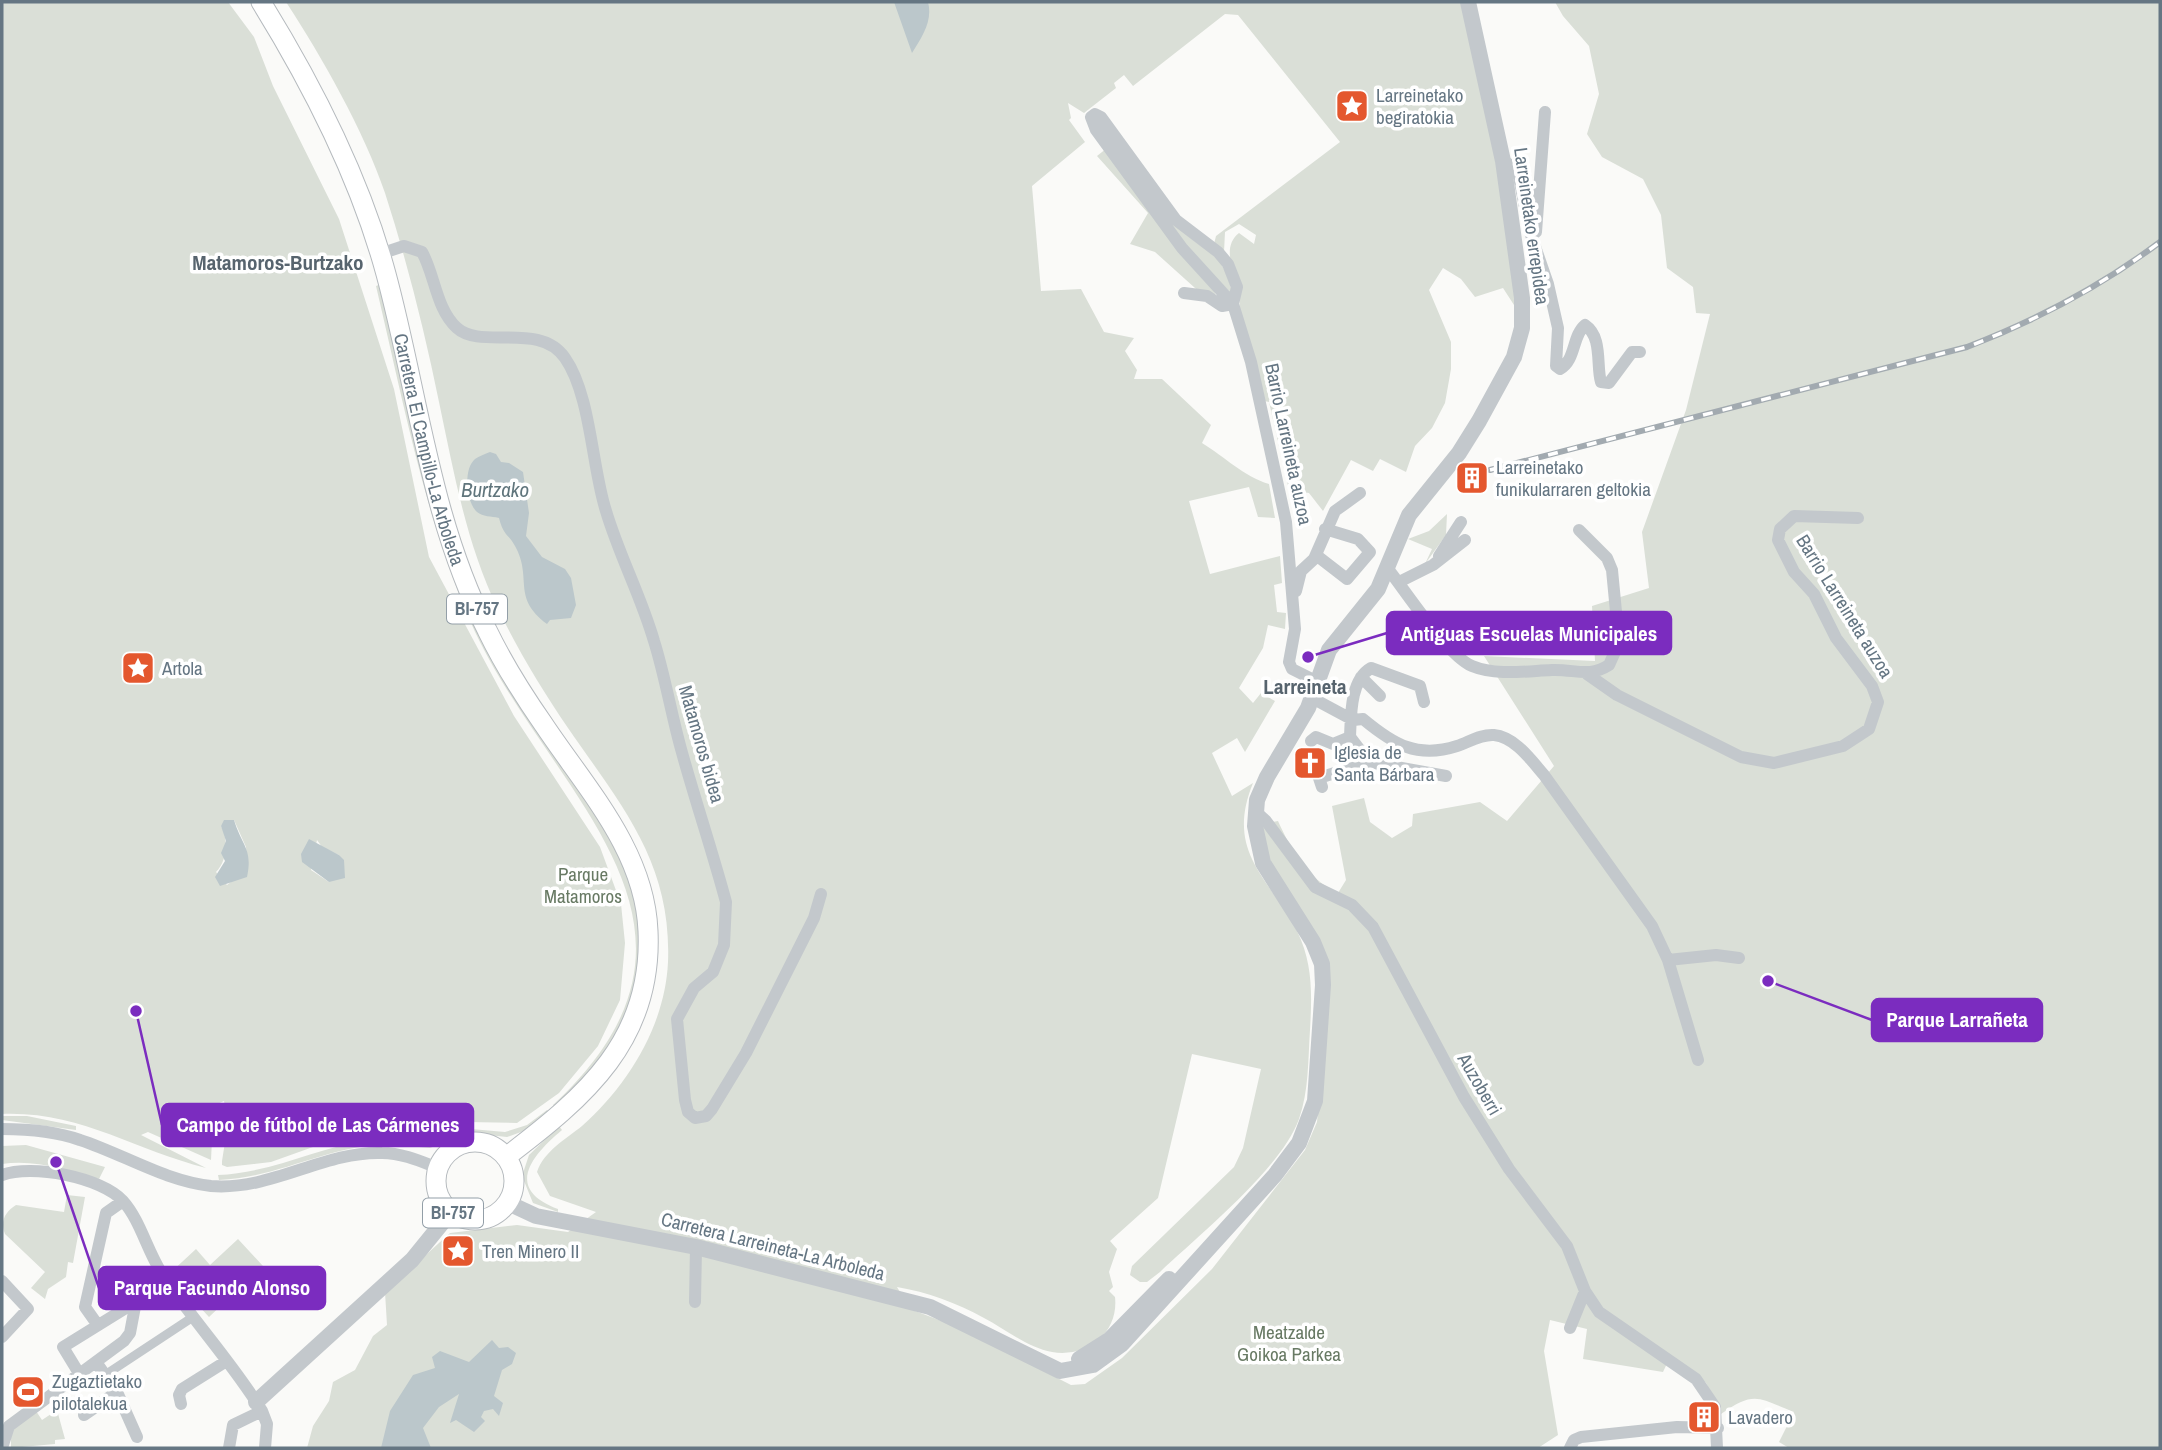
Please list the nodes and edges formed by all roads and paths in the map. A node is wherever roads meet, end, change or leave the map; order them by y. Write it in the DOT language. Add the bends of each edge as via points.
graph roads {
  1 [pos="261,2"];
  2 [pos="1468,2"];
  3 [pos="1545,112"];
  4 [pos="1503,161"];
  5 [pos="1537,253"];
  6 [pos="380,254"];
  7 [pos="1184,293"];
  8 [pos="1233,304"];
  9 [pos="1640,352"];
  10 [pos="1360,493"];
  11 [pos="1858,518"];
  12 [pos="1461,522"];
  13 [pos="1325,529"];
  14 [pos="1579,530"];
  15 [pos="1465,540"];
  16 [pos="1316,555"];
  17 [pos="1433,565"];
  18 [pos="1388,569"];
  19 [pos="1399,582"];
  20 [pos="1291,594"];
  21 [pos="1587,674"];
  22 [pos="1361,677"];
  23 [pos="1316,681"];
  24 [pos="1380,696"];
  25 [pos="1312,698"];
  26 [pos="1424,702"];
  27 [pos="1353,720"];
  28 [pos="1350,737"];
  29 [pos="1311,741"];
  30 [pos="1392,742"];
  31 [pos="1369,762"];
  32 [pos="1415,771"];
  33 [pos="1446,776"];
  34 [pos="1322,786"];
  35 [pos="1255,811"];
  36 [pos="821,894"];
  37 [pos="1739,958"];
  38 [pos="1668,960"];
  39 [pos="1698,1060"];
  40 [pos="2,1129"];
  41 [pos="506,1157"];
  42 [pos="438,1168"];
  43 [pos="2,1175"];
  44 [pos="123,1201"];
  45 [pos="508,1203"];
  46 [pos="451,1212"];
  47 [pos="696,1247"];
  48 [pos="163,1275"];
  49 [pos="2,1281"];
  50 [pos="1586,1291"];
  51 [pos="695,1301"];
  52 [pos="134,1303"];
  53 [pos="193,1317"];
  54 [pos="97,1324"];
  55 [pos="1570,1328"];
  56 [pos="2,1337"];
  57 [pos="96,1362"];
  58 [pos="225,1362"];
  59 [pos="80,1375"];
  60 [pos="105,1375"];
  61 [pos="117,1392"];
  62 [pos="181,1404"];
  63 [pos="259,1406"];
  64 [pos="85,1415"];
  65 [pos="1718,1428"];
  66 [pos="137,1437"];
  67 [pos="2,1448"];
  68 [pos="229,1448"];
  69 [pos="265,1448"];
  70 [pos="1570,1448"];
  71 [pos="1717,1448"];
  1 -- 6 [label="main road, Carretera El Campillo-La Arboleda / BI-757" via="326,119"];
  2 -- 4 [label="street, Larreinetako errepidea"];
  3 -- 5 [label="street"];
  4 -- 5 [label="street" via="1514,167 1519,177"];
  4 -- 18 [label="street, Larreinetako errepidea" via="1522,328 1503,379 1459,453 1409,515"];
  5 -- 9 [label="street" via="1558,328 1558,368 1567,365 1585,325 1600,358 1601,382 1609,383 1632,352"];
  6 -- 36 [label="street, Matamoros bidea" via="404,246 422,252 446,315 458,330 476,337 519,335 552,347 565,357 576,384 605,511 655,642 726,902 724,945 713,972 694,988 677,1019 683,1092 688,1112 695,1118 712,1109 746,1053 814,918"];
  6 -- 41 [label="main road, Carretera El Campillo-La Arboleda / BI-757" via="431,473 466,583 513,679 621,839 643,895 649,930 641,998 615,1055 587,1090"];
  7 -- 8 [label="street" via="1207,296 1222,306"];
  8 -- 8 [label="street" via="1237,287 1228,264 1176,220 1101,117 1091,117 1182,248"];
  8 -- 20 [label="street, Barrio Larreineta auzoa" via="1249,351 1286,522"];
  10 -- 13 [label="street, Barrio Larreineta auzoa" via="1342,504"];
  11 -- 21 [label="street, Barrio Larreineta auzoa" via="1794,516 1780,528 1778,540 1878,702 1869,729 1843,746 1774,763 1741,757 1616,695"];
  12 -- 17 [label="street"];
  13 -- 16 [label="street, Barrio Larreineta auzoa"];
  13 -- 16 [label="street" via="1358,539 1370,552 1347,579"];
  14 -- 21 [label="street" via="1607,558 1612,570 1619,643 1609,664"];
  15 -- 17 [label="street"];
  16 -- 20 [label="street, Barrio Larreineta auzoa" via="1301,571"];
  17 -- 19 [label="street"];
  18 -- 19 [label="street, Barrio Larreineta auzoa"];
  18 -- 23 [label="street" via="1378,589 1335,641"];
  19 -- 21 [label="street, Barrio Larreineta auzoa" via="1449,647 1474,667 1495,672"];
  20 -- 23 [label="street, Barrio Larreineta auzoa" via="1295,629 1289,662 1292,669"];
  22 -- 24 [label="street"];
  22 -- 26 [label="street" via="1376,667 1410,678 1420,687"];
  22 -- 27 [label="street" via="1351,698"];
  23 -- 25 [label="street"];
  25 -- 27 [label="street"];
  25 -- 35 [label="street" via="1267,777"];
  27 -- 28 [label="street"];
  27 -- 30 [label="street" via="1363,719"];
  28 -- 29 [label="street" via="1333,744 1316,737"];
  28 -- 31 [label="street"];
  30 -- 32 [label="street" via="1415,763"];
  30 -- 38 [label="street" via="1437,751 1494,735 1517,746 1544,775 1641,908"];
  31 -- 32 [label="street"];
  31 -- 34 [label="street" via="1319,778"];
  32 -- 33 [label="street"];
  35 -- 47 [label="street, Carretera Larreineta-La Arboleda" via="1263,863 1318,953 1323,985 1312,1115 1289,1157 1148,1318 1106,1358 1084,1368 1059,1371 930,1307"];
  35 -- 50 [label="street, Auzoberri" via="1315,887 1347,902 1373,927 1464,1097 1509,1169 1567,1246"];
  37 -- 38 [label="street" via="1716,954"];
  38 -- 39 [label="street"];
  40 -- 42 [label="street" via="80,1139 159,1171 213,1186 271,1181 364,1153 408,1156"];
  41 -- 42 [label="main road" via="487,1144 463,1144 444,1157"];
  41 -- 45 [label="main road, BI-757" via="514,1180"];
  42 -- 46 [label="main road, BI-757" via="438,1192"];
  43 -- 44 [label="street" via="32,1171 88,1181"];
  44 -- 48 [label="street"];
  44 -- 54 [label="street" via="106,1213 85,1307"];
  45 -- 46 [label="main road, BI-757" via="487,1218 475,1220"];
  45 -- 47 [label="street, Carretera Larreineta-La Arboleda" via="536,1216"];
  46 -- 63 [label="street" via="412,1260"];
  47 -- 51 [label="street"];
  48 -- 52 [label="street"];
  48 -- 53 [label="street"];
  49 -- 56 [label="street" via="28,1308"];
  50 -- 55 [label="street"];
  50 -- 65 [label="street, Auzoberri" via="1599,1312 1618,1328 1696,1379 1715,1407"];
  52 -- 54 [label="street"];
  52 -- 57 [label="street" via="130,1333"];
  53 -- 58 [label="street"];
  53 -- 60 [label="street"];
  54 -- 59 [label="street" via="63,1347"];
  57 -- 59 [label="street"];
  57 -- 60 [label="street"];
  58 -- 62 [label="street" via="182,1389"];
  58 -- 63 [label="street"];
  59 -- 67 [label="street" via="9,1426"];
  60 -- 61 [label="street"];
  61 -- 64 [label="street"];
  61 -- 66 [label="street"];
  63 -- 68 [label="street" via="231,1425"];
  63 -- 69 [label="street" via="267,1424"];
  65 -- 70 [label="street" via="1677,1427 1581,1437"];
  65 -- 71 [label="street, Auzoberri"];
}
